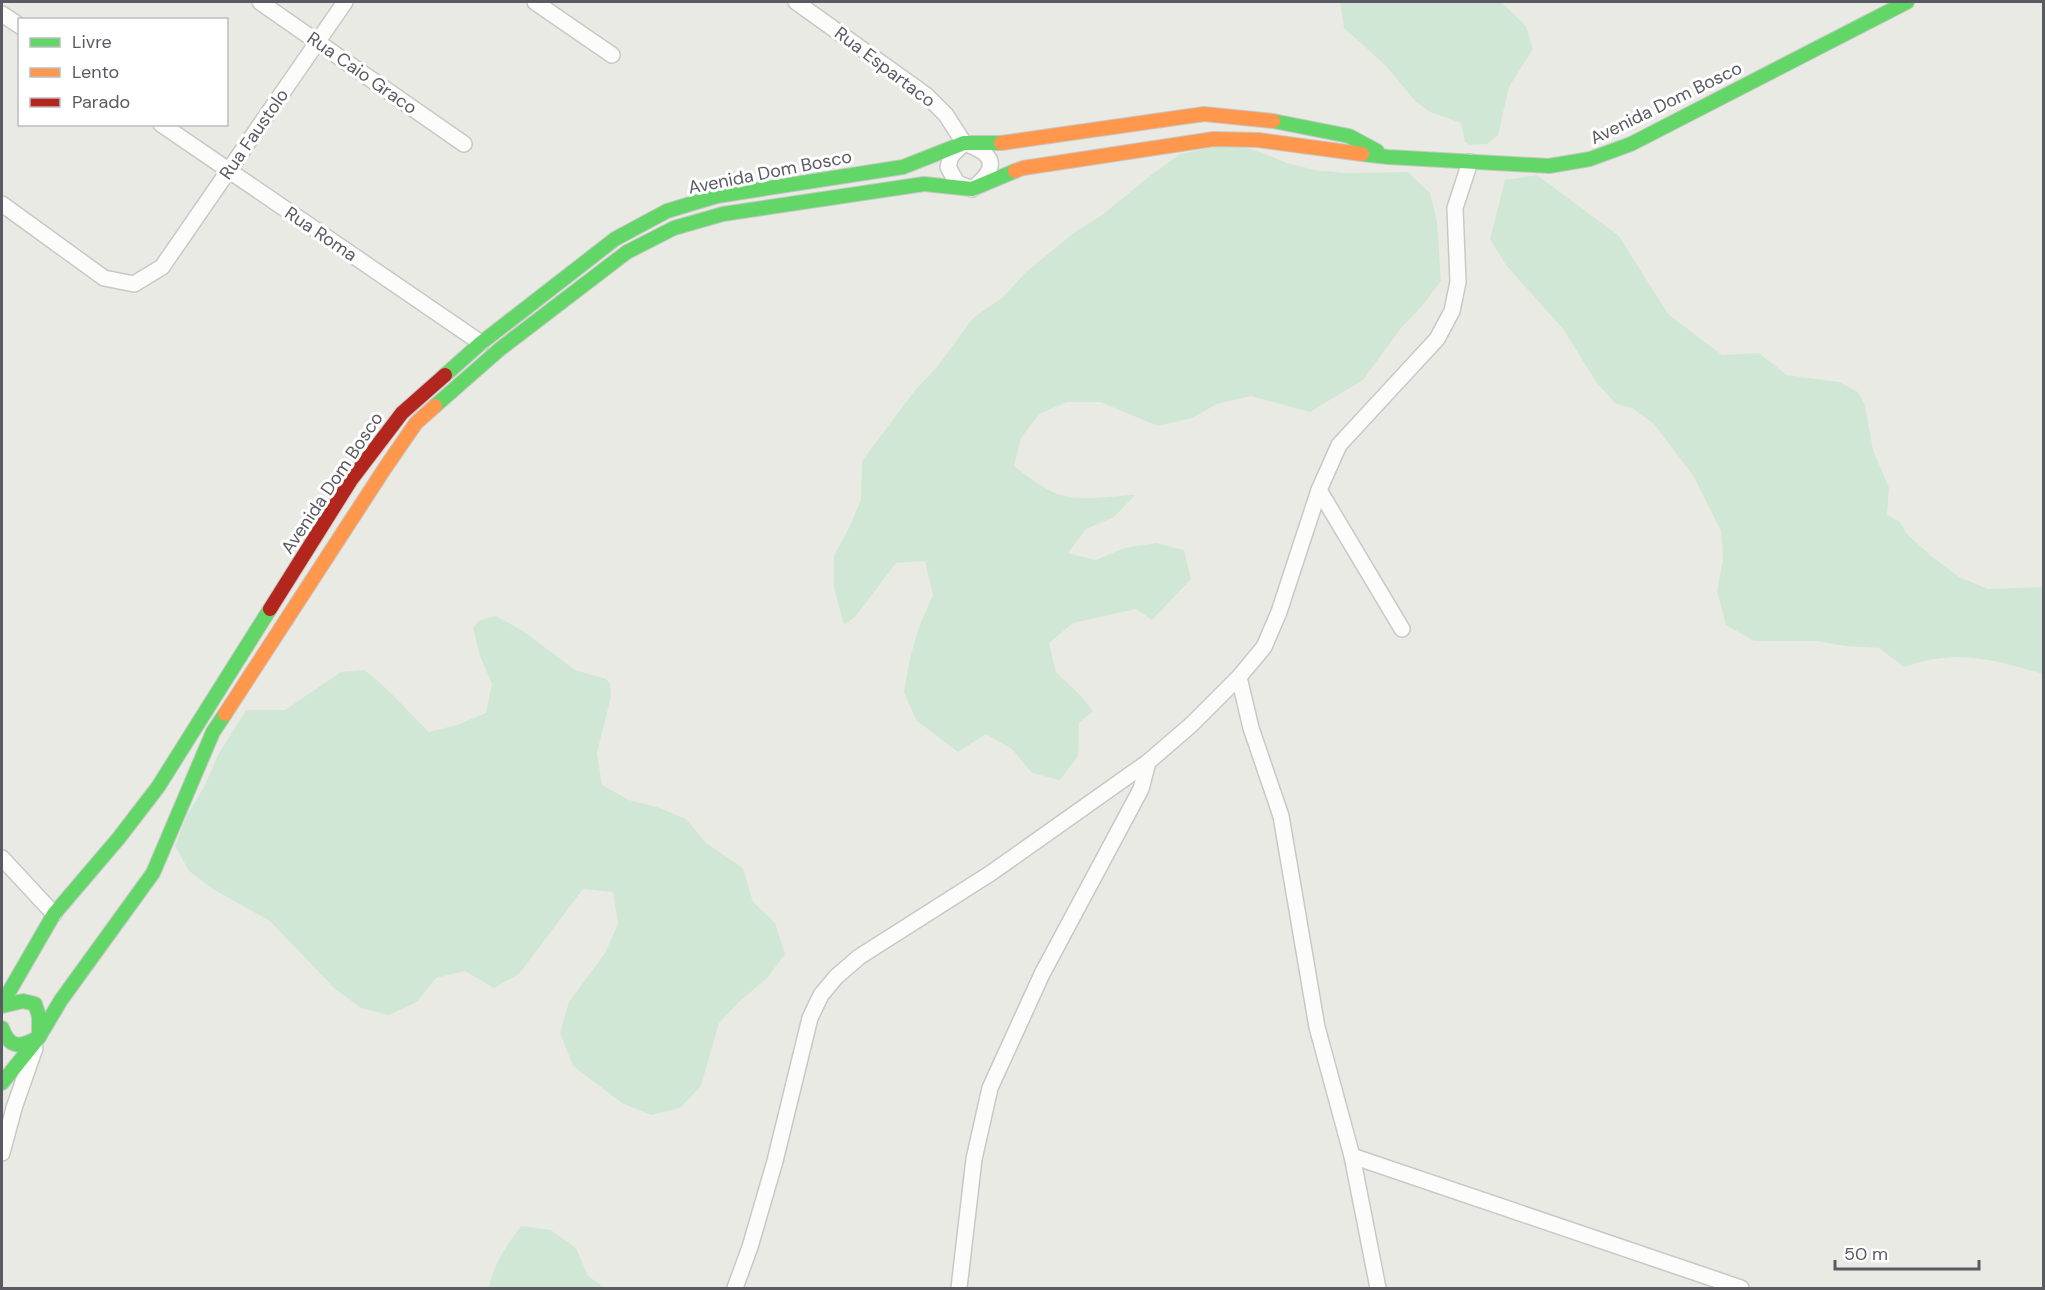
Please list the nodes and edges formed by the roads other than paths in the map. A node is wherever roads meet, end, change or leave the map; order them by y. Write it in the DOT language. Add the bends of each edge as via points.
graph roads {
  1 [pos="260,2"];
  2 [pos="345,2"];
  3 [pos="535,2"];
  4 [pos="796,2"];
  5 [pos="1907,2"];
  6 [pos="2,14"];
  7 [pos="18,25"];
  8 [pos="317,42"];
  9 [pos="612,55"];
  10 [pos="164,126"];
  11 [pos="963,142"];
  12 [pos="464,144"];
  13 [pos="1388,157"];
  14 [pos="1470,162"];
  15 [pos="228,171"];
  16 [pos="972,189"];
  17 [pos="2,204"];
  18 [pos="481,343"];
  19 [pos="1319,490"];
  20 [pos="1402,629"];
  21 [pos="1239,677"];
  22 [pos="1148,762"];
  23 [pos="2,858"];
  24 [pos="54,914"];
  25 [pos="2,1005"];
  26 [pos="2,1028"];
  27 [pos="39,1037"];
  28 [pos="17,1047"];
  29 [pos="2,1053"];
  30 [pos="2,1083"];
  31 [pos="2,1153"];
  32 [pos="1352,1156"];
  33 [pos="735,1288"];
  34 [pos="959,1288"];
  35 [pos="1378,1288"];
  36 [pos="1741,1288"];
  1 -- 8 [label="street, Rua Caio Graco"];
  2 -- 8 [label="street, Rua Faustolo"];
  3 -- 9 [label="street"];
  4 -- 11 [label="street, Rua Espartaco" via="926,94 946,115"];
  5 -- 14 [label="street, Avenida Dom Bosco" via="1631,144 1590,159 1550,166"];
  6 -- 7 [label="street"];
  8 -- 12 [label="street, Rua Caio Graco"];
  8 -- 15 [label="street, Rua Faustolo"];
  10 -- 15 [label="street, Rua Roma"];
  11 -- 13 [label="street, Avenida Dom Bosco" via="1009,142 1204,114 1271,121 1349,136"];
  11 -- 16 [label="street" via="951,156 948,167 957,183"];
  11 -- 16 [label="street" via="980,148 991,167 987,178"];
  11 -- 18 [label="street, Avenida Dom Bosco" via="903,166 717,196 668,211 615,239"];
  13 -- 14 [label="street, Avenida Dom Bosco"];
  13 -- 16 [label="street, Avenida Dom Bosco" via="1258,140 1214,139 1023,168"];
  14 -- 19 [label="street" via="1455,208 1458,282 1452,311 1437,339 1339,445"];
  15 -- 17 [label="street, Rua Faustolo" via="162,267 134,284 104,278"];
  15 -- 18 [label="street, Rua Roma"];
  16 -- 27 [label="street, Avenida Dom Bosco" via="924,184 723,214 674,228 627,252 501,349 416,423 213,732 153,873 61,1000"];
  18 -- 24 [label="street, Avenida Dom Bosco" via="402,412 351,480 158,787"];
  19 -- 20 [label="street"];
  19 -- 21 [label="street" via="1279,612 1264,647"];
  21 -- 22 [label="street"];
  21 -- 32 [label="street" via="1251,728 1281,816 1317,1027"];
  22 -- 33 [label="street" via="991,873 859,957 821,995 810,1018 772,1172"];
  22 -- 34 [label="street" via="1142,789 1042,974 990,1088 974,1158"];
  23 -- 24 [label="street"];
  24 -- 25 [label="street, Avenida Dom Bosco"];
  25 -- 27 [label="street" via="29,1001 36,1005 41,1013"];
  26 -- 28 [label="street" via="9,1042"];
  27 -- 28 [label="street"];
  27 -- 30 [label="street, Avenida Dom Bosco"];
  27 -- 31 [label="street"];
  28 -- 29 [label="street"];
  32 -- 35 [label="street"];
  32 -- 36 [label="street"];
}
